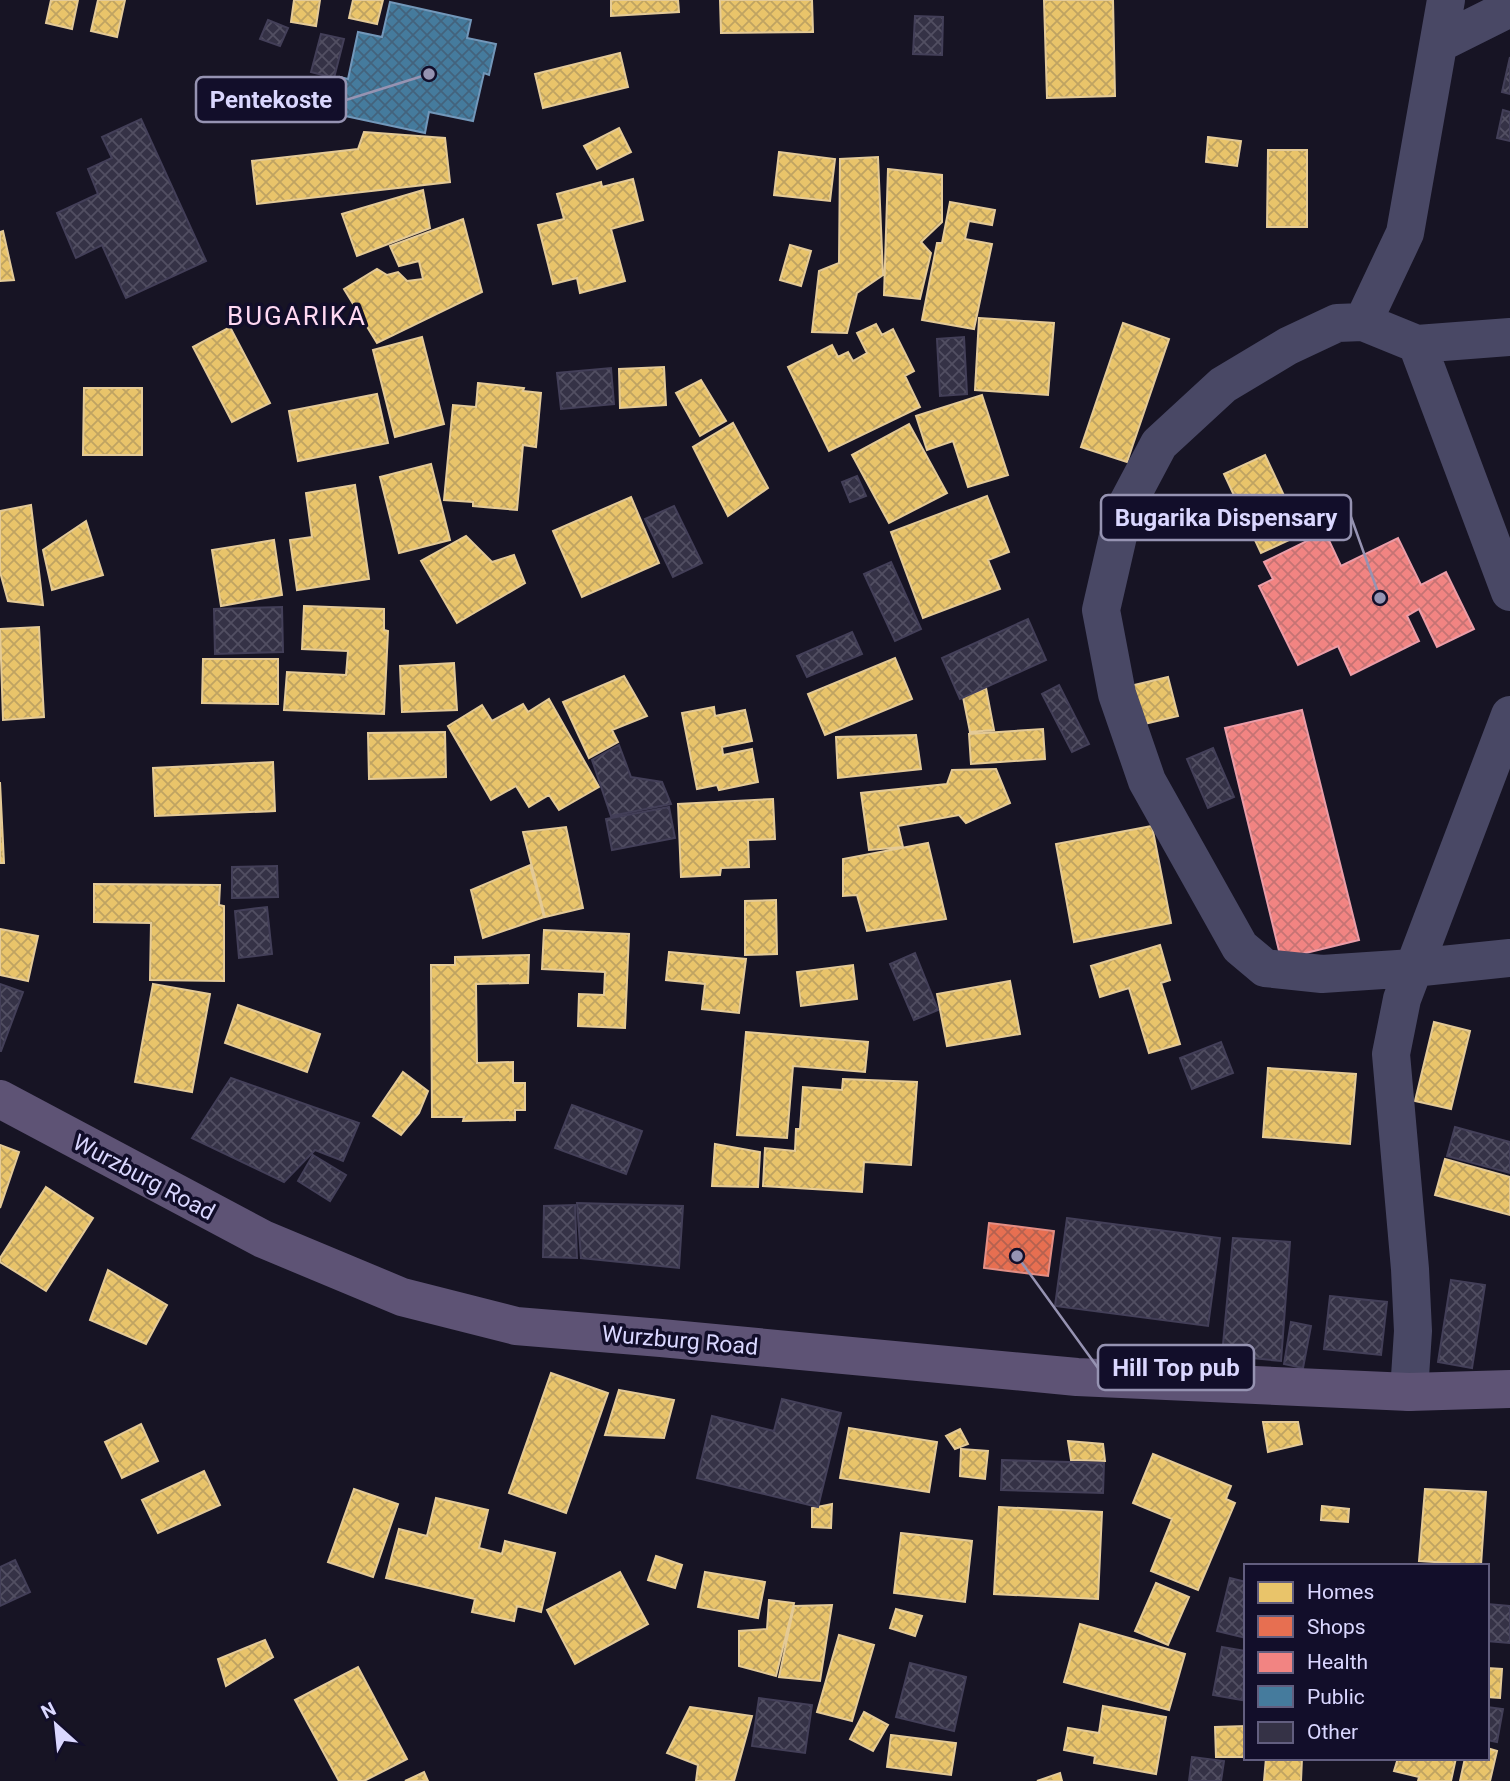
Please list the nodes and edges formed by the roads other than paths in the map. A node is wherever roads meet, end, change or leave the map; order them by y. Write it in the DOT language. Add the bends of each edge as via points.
graph roads {
  1 [pos="1446,0"];
  2 [pos="1510,8"];
  3 [pos="1440,43"];
  4 [pos="1363,322"];
  5 [pos="1510,337"];
  6 [pos="1417,344"];
  7 [pos="1510,592"];
  8 [pos="1510,715"];
  9 [pos="1510,958"];
  10 [pos="1413,968"];
  11 [pos="0,1099"];
  12 [pos="1510,1389"];
  13 [pos="1409,1392"];
  1 -- 3 [label="street"];
  2 -- 3 [label="street"];
  3 -- 4 [label="street" via="1405,233"];
  4 -- 6 [label="street"];
  4 -- 10 [label="street" via="1337,323 1288,346 1223,386 1159,444 1124,510 1101,610 1117,694 1147,781 1240,947 1265,968 1322,974"];
  5 -- 6 [label="street"];
  6 -- 7 [label="street"];
  8 -- 10 [label="street"];
  9 -- 10 [label="street"];
  10 -- 13 [label="street" via="1391,1054 1410,1269 1413,1331"];
  11 -- 13 [label="main road, Wurzburg Road" via="262,1240 402,1297 516,1326 1077,1377"];
  12 -- 13 [label="main road, Wurzburg Road"];
}
